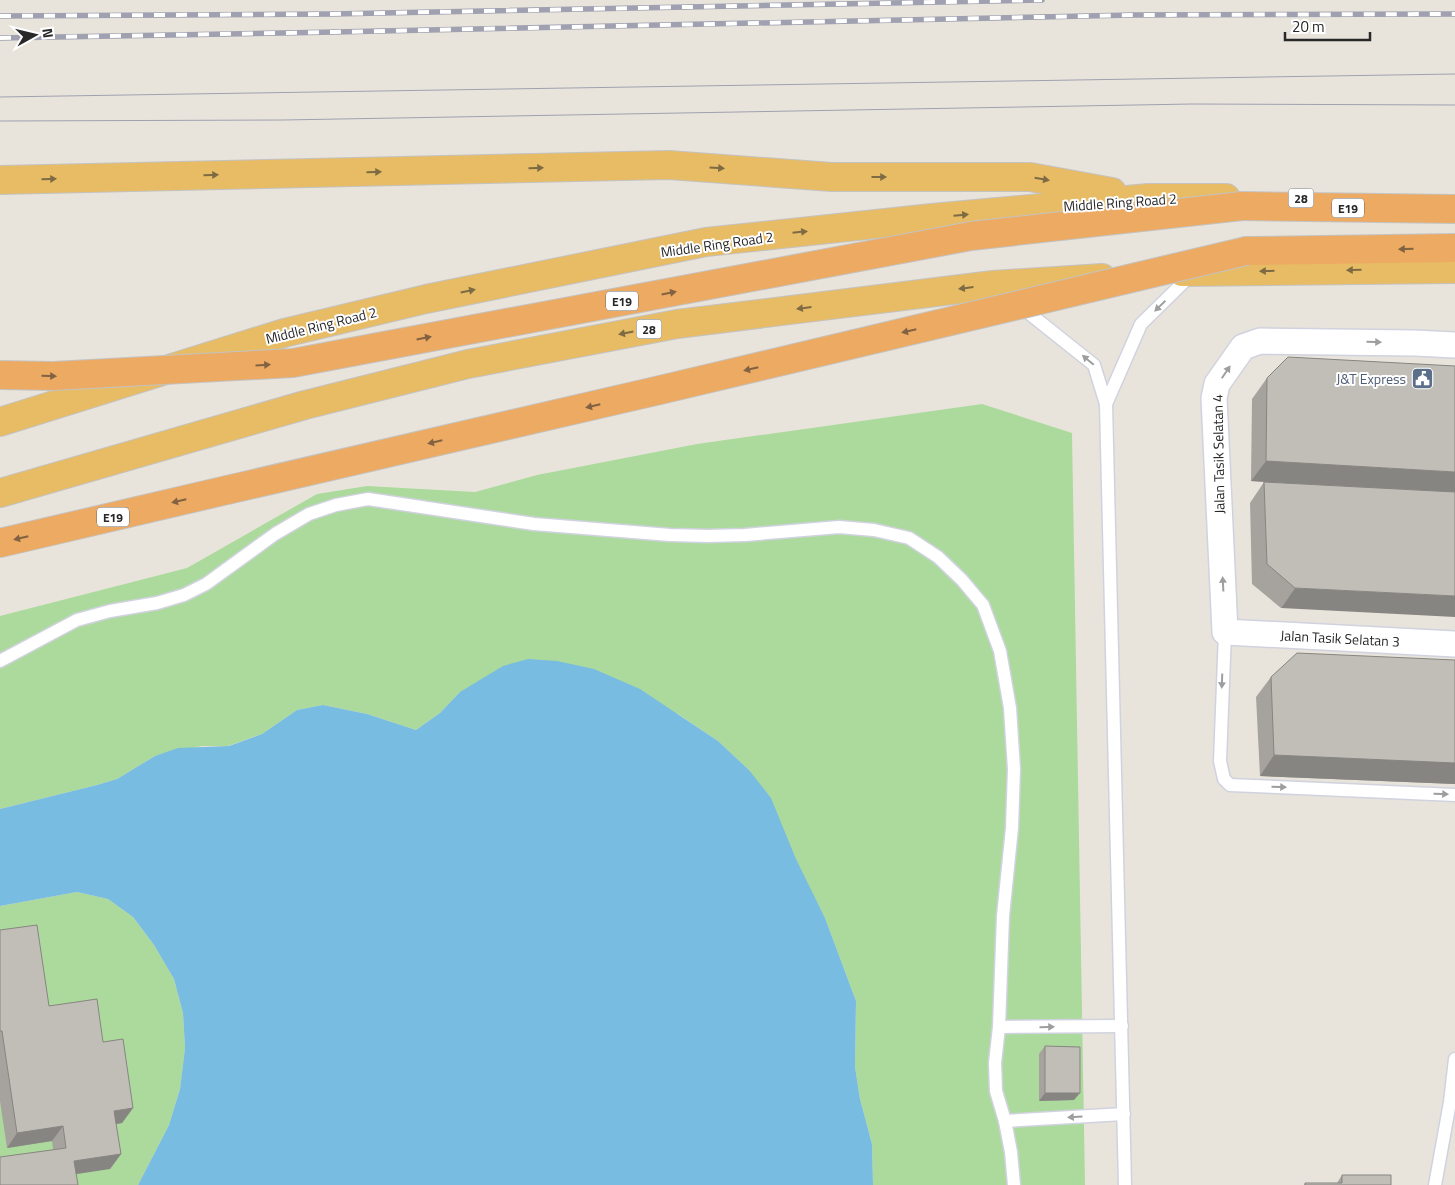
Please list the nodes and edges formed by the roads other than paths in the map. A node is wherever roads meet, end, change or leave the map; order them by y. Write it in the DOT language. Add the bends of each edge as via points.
graph roads {
  1 [pos="0,180"];
  2 [pos="1148,198"];
  3 [pos="1455,198"];
  4 [pos="1455,209"];
  5 [pos="1455,248"];
  6 [pos="1455,269"];
  7 [pos="1194,272"];
  8 [pos="993,285"];
  9 [pos="1455,345"];
  10 [pos="0,374"];
  11 [pos="1106,404"];
  12 [pos="0,422"];
  13 [pos="0,493"];
  14 [pos="0,543"];
  15 [pos="1225,632"];
  16 [pos="1455,644"];
  17 [pos="0,660"];
  18 [pos="1455,795"];
  19 [pos="1122,1026"];
  20 [pos="999,1028"];
  21 [pos="1455,1059"];
  22 [pos="1124,1114"];
  23 [pos="1005,1121"];
  24 [pos="1014,1185"];
  25 [pos="1126,1185"];
  26 [pos="1435,1185"];
  1 -- 2 [label="highway, one-way" via="669,165 832,177 1030,177"];
  2 -- 3 [label="highway, Middle Ring Road 2 / 28"];
  12 -- 2 [label="highway, Middle Ring Road 2 / 28, one-way" via="284,333 426,299 706,242"];
  10 -- 4 [label="highway, E19, one-way, bridge" via="53,376 293,363 980,235 1242,206"];
  5 -- 14 [label="highway, E19, one-way, bridge" via="1246,251"];
  6 -- 7 [label="highway, 28, one-way"];
  7 -- 8 [label="highway, 28"];
  7 -- 11 [label="lane, one-way" via="1141,324"];
  11 -- 8 [label="lane, one-way" via="1094,365"];
  8 -- 13 [label="highway, 28, one-way" via="677,324 468,364 305,405"];
  15 -- 9 [label="street, Jalan Tasik Selatan 4, one-way" via="1214,398 1218,384 1243,346 1260,341"];
  11 -- 19 [label="lane"];
  15 -- 16 [label="street, Jalan Tasik Selatan 3"];
  15 -- 18 [label="lane, one-way" via="1220,762 1224,779 1230,786"];
  17 -- 20 [label="lane" via="76,620 184,595 206,584 275,534 309,514 368,499 534,524 670,535 745,535 838,527 874,530 909,538 938,556 983,605 1002,661 1010,708 1014,769"];
  20 -- 19 [label="lane, one-way"];
  19 -- 22 [label="lane"];
  20 -- 23 [label="lane" via="996,1091"];
  21 -- 26 [label="lane"];
  22 -- 23 [label="lane, one-way"];
  22 -- 25 [label="lane"];
  23 -- 24 [label="lane" via="1012,1152"];
}
